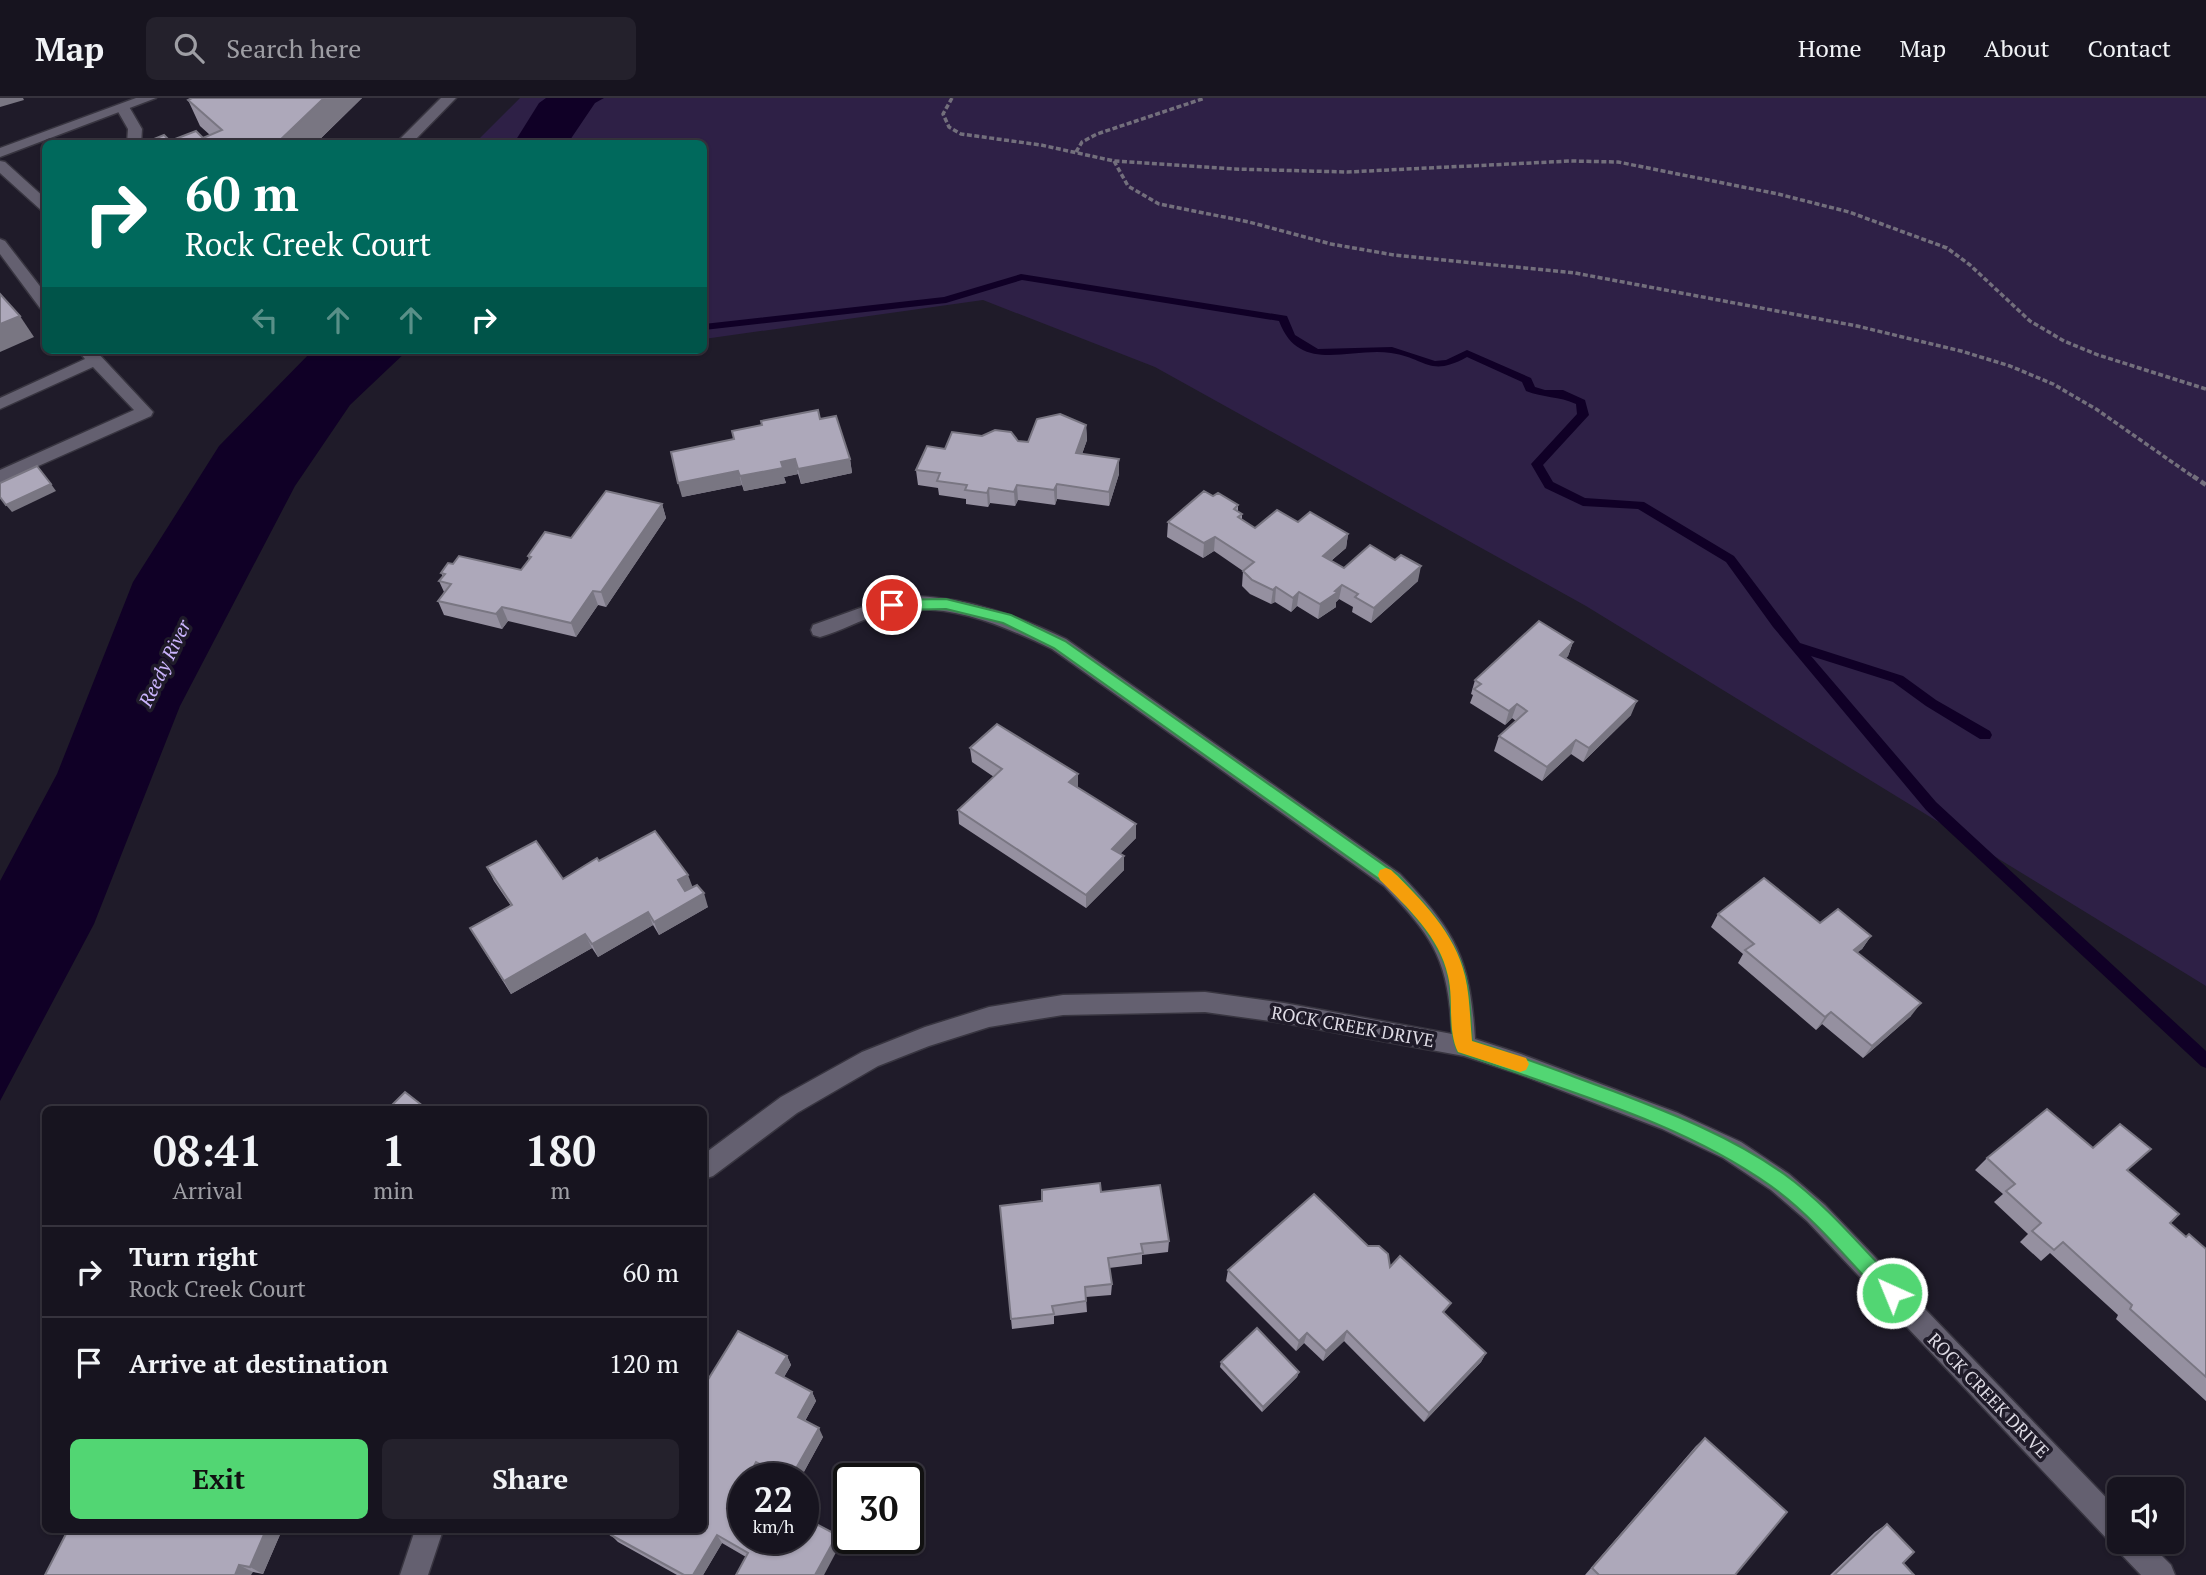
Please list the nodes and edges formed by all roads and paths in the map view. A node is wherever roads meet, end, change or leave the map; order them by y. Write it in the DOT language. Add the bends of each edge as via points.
graph roads {
  1 [pos="149,98"];
  2 [pos="449,98"];
  3 [pos="952,98"];
  4 [pos="1205,98"];
  5 [pos="123,108"];
  6 [pos="134,140"];
  7 [pos="406,140"];
  8 [pos="1075,152"];
  9 [pos="0,153"];
  10 [pos="1114,161"];
  11 [pos="0,165"];
  12 [pos="42,187"];
  13 [pos="29,192"];
  14 [pos="42,203"];
  15 [pos="0,244"];
  16 [pos="42,300"];
  17 [pos="91,355"];
  18 [pos="2206,389"];
  19 [pos="0,404"];
  20 [pos="0,477"];
  21 [pos="2206,485"];
  22 [pos="820,630"];
  23 [pos="1464,1046"];
  24 [pos="707,1165"];
  25 [pos="2107,1518"];
  26 [pos="428,1533"];
  27 [pos="2141,1554"];
  28 [pos="414,1575"];
  29 [pos="2161,1575"];
  1 -- 5 [label="street"];
  2 -- 7 [label="street"];
  3 -- 8 [label="path" via="943,114 949,127 961,134"];
  4 -- 8 [label="path" via="1097,134"];
  5 -- 6 [label="street" via="135,129"];
  5 -- 9 [label="street"];
  8 -- 10 [label="path"];
  10 -- 18 [label="path" via="1347,172 1618,162 1778,194 1849,212 1947,248 2030,321 2064,341"];
  10 -- 21 [label="path" via="1128,186 1159,204 1331,244 1575,273 1844,323 1961,351 2053,384"];
  11 -- 13 [label="street"];
  12 -- 13 [label="street"];
  13 -- 14 [label="street"];
  15 -- 16 [label="street"];
  17 -- 19 [label="street"];
  17 -- 20 [label="street" via="145,412"];
  22 -- 23 [label="street" via="892,605 946,604 1006,619 1059,644 1392,880 1443,943 1457,976"];
  23 -- 24 [label="street, ROCK CREEK DRIVE" via="1205,1002 1051,1007 989,1017 870,1059 789,1105"];
  23 -- 25 [label="street, ROCK CREEK DRIVE" via="1670,1121 1732,1150 1780,1182 1816,1213"];
  26 -- 28 [label="street"];
  27 -- 29 [label="street"];
}
